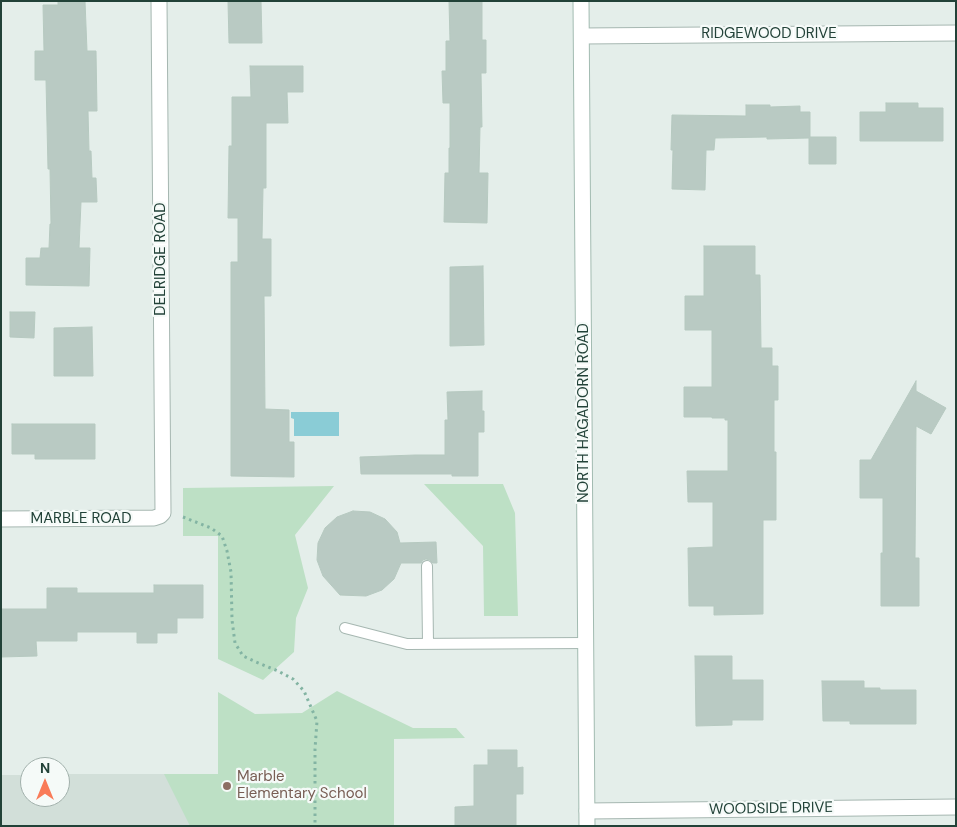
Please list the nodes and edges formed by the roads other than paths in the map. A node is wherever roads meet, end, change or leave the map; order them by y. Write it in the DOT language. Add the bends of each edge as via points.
graph roads {
  1 [pos="159,1"];
  2 [pos="582,1"];
  3 [pos="956,33"];
  4 [pos="582,36"];
  5 [pos="161,515"];
  6 [pos="1,520"];
  7 [pos="427,566"];
  8 [pos="345,628"];
  9 [pos="428,643"];
  10 [pos="586,643"];
  11 [pos="956,807"];
  12 [pos="587,818"];
  1 -- 5 [label="street, DELRIDGE ROAD"];
  2 -- 4 [label="street, NORTH HAGADORN ROAD"];
  3 -- 4 [label="street, RIDGEWOOD DRIVE"];
  4 -- 10 [label="street, NORTH HAGADORN ROAD"];
  5 -- 6 [label="street, MARBLE ROAD" via="154,518"];
  7 -- 9 [label="lane"];
  8 -- 9 [label="lane" via="407,644"];
  9 -- 10 [label="lane"];
  10 -- 12 [label="street, NORTH HAGADORN ROAD"];
  11 -- 12 [label="street, WOODSIDE DRIVE"];
}
